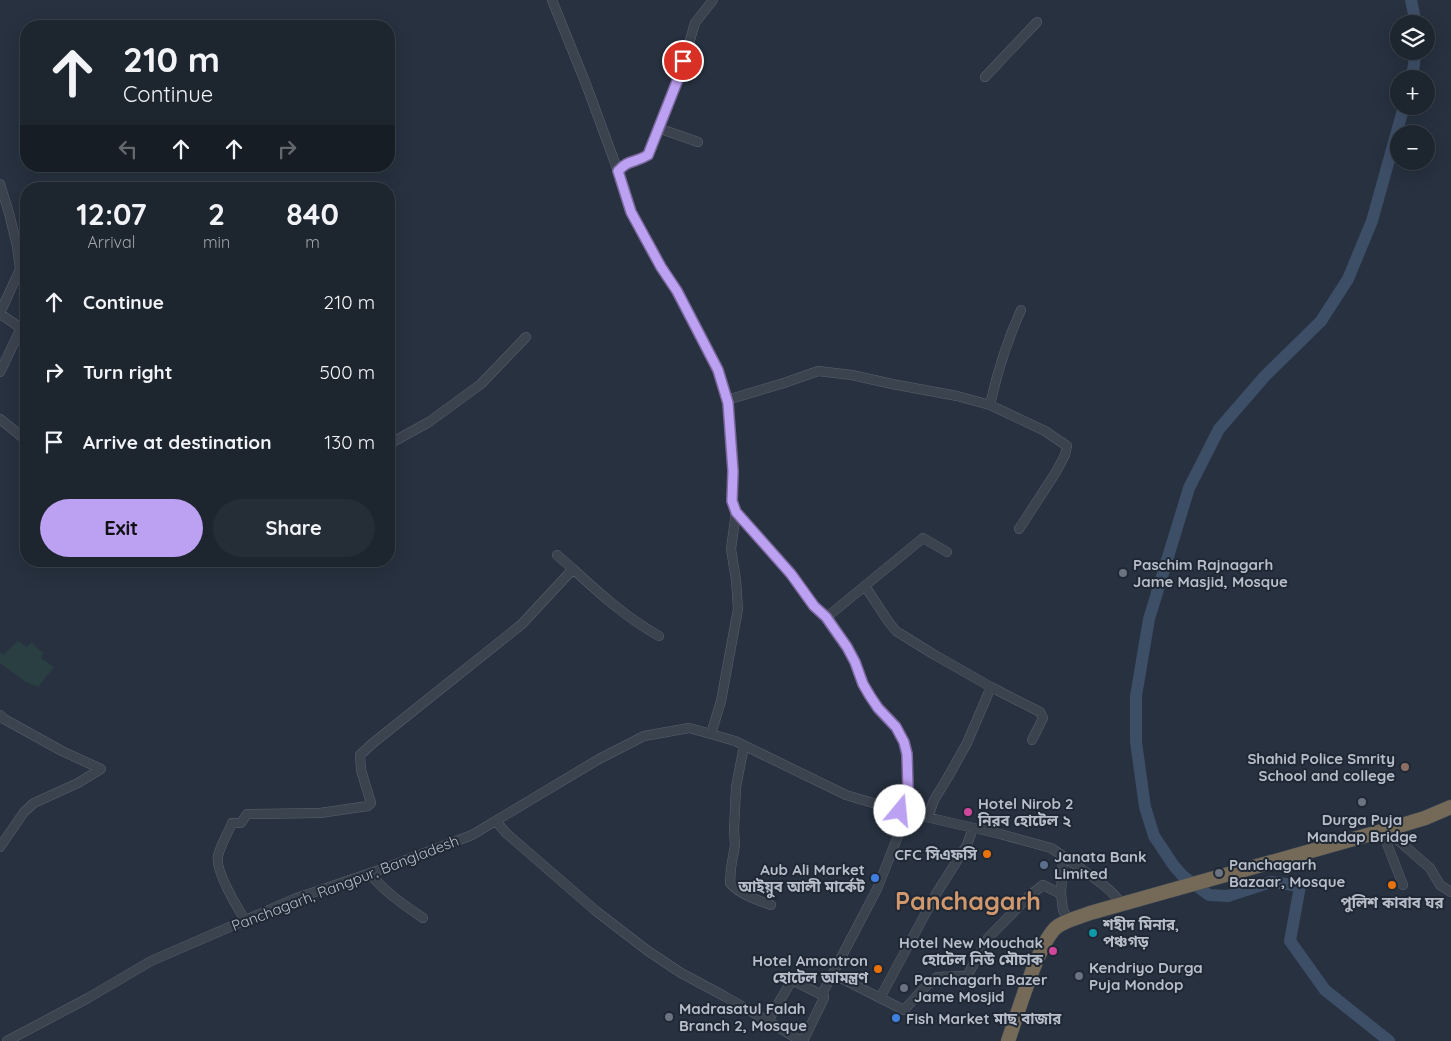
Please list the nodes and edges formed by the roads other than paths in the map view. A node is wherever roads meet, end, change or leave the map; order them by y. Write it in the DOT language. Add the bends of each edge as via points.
graph roads {
  1 [pos="552,0"];
  2 [pos="713,0"];
  3 [pos="1037,22"];
  4 [pos="985,77"];
  5 [pos="658,128"];
  6 [pos="698,142"];
  7 [pos="618,171"];
  8 [pos="0,184"];
  9 [pos="1021,310"];
  10 [pos="0,313"];
  11 [pos="20,327"];
  12 [pos="20,330"];
  13 [pos="526,337"];
  14 [pos="0,372"];
  15 [pos="727,400"];
  16 [pos="990,405"];
  17 [pos="0,419"];
  18 [pos="20,435"];
  19 [pos="395,441"];
  20 [pos="736,512"];
  21 [pos="1019,529"];
  22 [pos="948,552"];
  23 [pos="557,555"];
  24 [pos="573,569"];
  25 [pos="865,586"];
  26 [pos="826,617"];
  27 [pos="659,636"];
  28 [pos="991,687"];
  29 [pos="0,714"];
  30 [pos="711,734"];
  31 [pos="1032,740"];
  32 [pos="744,746"];
  33 [pos="1451,807"];
  34 [pos="900,811"];
  35 [pos="928,817"];
  36 [pos="496,821"];
  37 [pos="973,828"];
  38 [pos="1384,830"];
  39 [pos="0,847"];
  40 [pos="1063,856"];
  41 [pos="370,874"];
  42 [pos="1403,885"];
  43 [pos="1451,892"];
  44 [pos="1061,894"];
  45 [pos="1122,904"];
  46 [pos="770,905"];
  47 [pos="423,918"];
  48 [pos="245,920"];
  49 [pos="1069,921"];
  50 [pos="833,974"];
  51 [pos="824,996"];
  52 [pos="880,998"];
  53 [pos="768,1021"];
  54 [pos="7,1041"];
  55 [pos="802,1041"];
  56 [pos="1008,1041"];
  1 -- 7 [label="street"];
  2 -- 5 [label="street" via="695,23 680,74"];
  3 -- 4 [label="street"];
  5 -- 6 [label="street"];
  5 -- 7 [label="street" via="648,155 625,163"];
  7 -- 15 [label="street" via="631,212 697,328 718,370"];
  8 -- 10 [label="street" via="17,246 20,270"];
  9 -- 16 [label="street"];
  10 -- 11 [label="street"];
  12 -- 14 [label="street"];
  13 -- 19 [label="street" via="480,384 429,422"];
  15 -- 16 [label="street" via="818,371 852,375"];
  15 -- 20 [label="street" via="732,501"];
  16 -- 21 [label="street" via="1045,431 1067,446 1056,472"];
  17 -- 18 [label="street"];
  20 -- 26 [label="street"];
  20 -- 30 [label="street" via="731,549 738,609 721,701"];
  22 -- 25 [label="street" via="923,538"];
  23 -- 24 [label="street"];
  24 -- 27 [label="street" via="616,608"];
  24 -- 48 [label="street" via="522,624 360,755 371,803 368,806 320,813 247,814 241,823 232,824 218,857 219,867"];
  25 -- 26 [label="street"];
  25 -- 28 [label="street" via="896,631"];
  26 -- 34 [label="street" via="847,647 863,684 904,742 908,788"];
  28 -- 31 [label="street" via="1040,712 1043,718"];
  28 -- 35 [label="street" via="967,743 934,800"];
  29 -- 39 [label="street" via="62,751 101,769 34,803"];
  30 -- 32 [label="street, Panchagarh, Rangpur, Bangladesh"];
  30 -- 36 [label="street, Panchagarh, Rangpur, Bangladesh" via="689,728 644,736"];
  32 -- 34 [label="street, Panchagarh, Rangpur, Bangladesh" via="846,795"];
  32 -- 46 [label="street" via="736,787 735,845 730,883"];
  33 -- 38 [label="highway"];
  34 -- 35 [label="street, Panchagarh, Rangpur, Bangladesh"];
  34 -- 50 [label="street" via="902,826 877,889"];
  35 -- 37 [label="street, Panchagarh, Rangpur, Bangladesh"];
  36 -- 41 [label="street, Panchagarh, Rangpur, Bangladesh" via="472,835"];
  36 -- 53 [label="street" via="596,911 648,951"];
  37 -- 40 [label="street, Panchagarh, Rangpur, Bangladesh" via="1051,848"];
  37 -- 52 [label="street" via="967,845 944,879"];
  38 -- 42 [label="street"];
  38 -- 43 [label="street" via="1430,868 1440,885"];
  38 -- 45 [label="highway"];
  40 -- 44 [label="street"];
  40 -- 45 [label="street, Panchagarh, Rangpur, Bangladesh" via="1099,881"];
  41 -- 47 [label="street"];
  41 -- 48 [label="street, Panchagarh, Rangpur, Bangladesh"];
  44 -- 49 [label="street" via="1063,910"];
  44 -- 52 [label="street" via="1043,885 1029,896 988,938 967,976 936,977 904,1010"];
  45 -- 49 [label="highway"];
  48 -- 54 [label="street, Panchagarh, Rangpur, Bangladesh" via="151,961"];
  49 -- 56 [label="highway" via="1057,927 1045,942"];
  50 -- 51 [label="street"];
  50 -- 52 [label="street"];
  51 -- 53 [label="street" via="792,980"];
  51 -- 55 [label="street"];
  53 -- 55 [label="street"];
}
